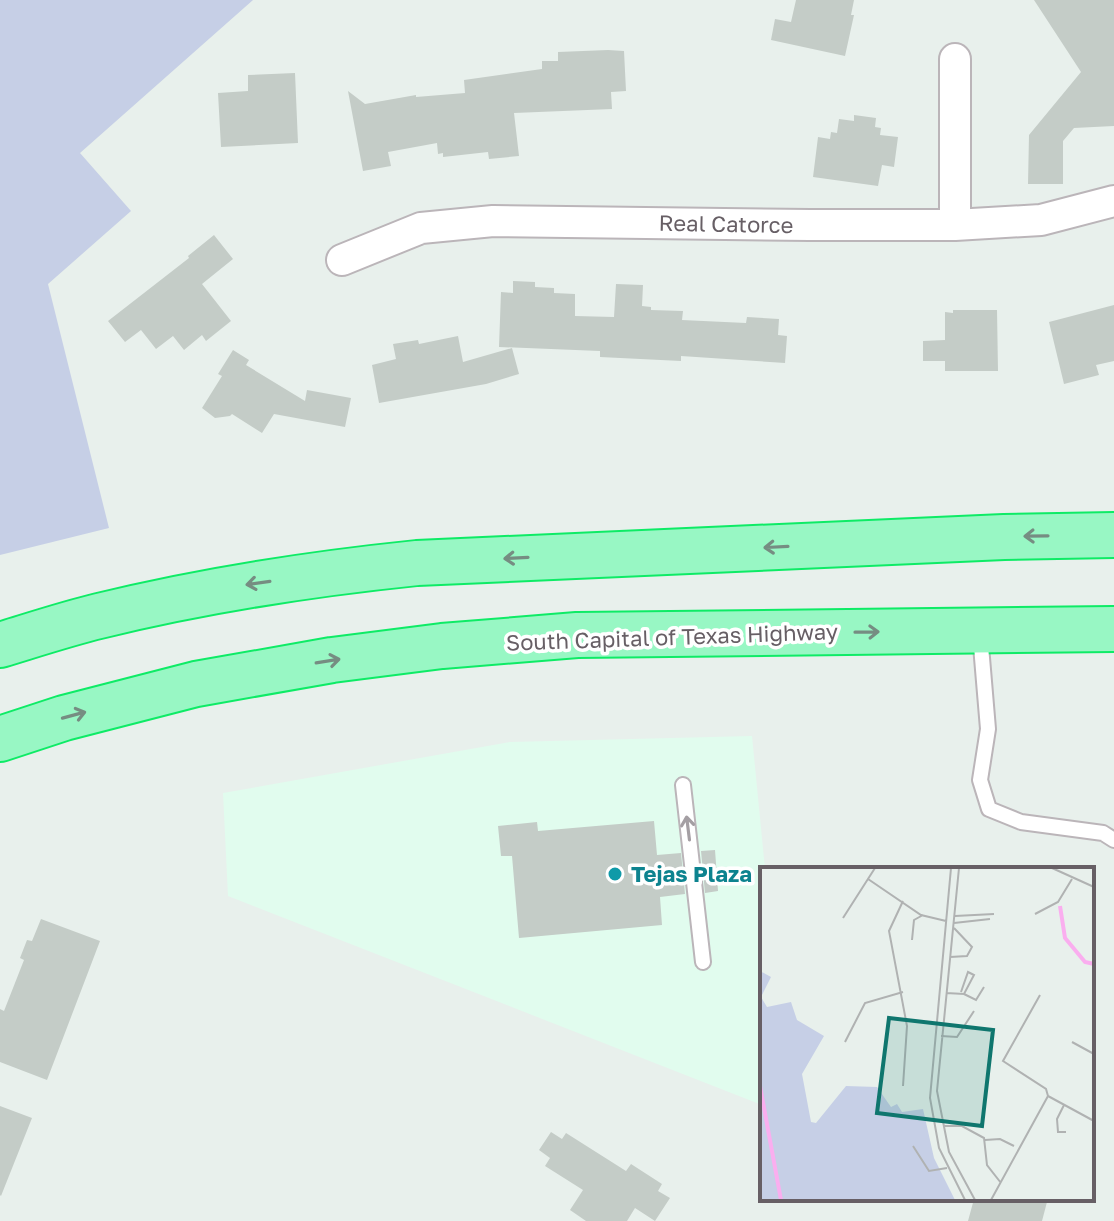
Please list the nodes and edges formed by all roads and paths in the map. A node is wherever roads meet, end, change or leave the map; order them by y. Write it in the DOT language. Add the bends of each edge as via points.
graph roads {
  1 [pos="955,59"];
  2 [pos="1114,201"];
  3 [pos="955,225"];
  4 [pos="342,260"];
  5 [pos="1114,535"];
  6 [pos="1114,629"];
  7 [pos="979,631"];
  8 [pos="0,645"];
  9 [pos="0,739"];
  10 [pos="683,785"];
  11 [pos="1114,840"];
  12 [pos="703,962"];
  1 -- 3 [label="street"];
  2 -- 3 [label="street, Real Catorce" via="1041,220"];
  3 -- 4 [label="street, Real Catorce" via="493,221 421,228"];
  5 -- 8 [label="highway, one-way" via="417,563 241,585 97,616"];
  6 -- 7 [label="highway, South Capital of Texas Highway"];
  9 -- 7 [label="highway, South Capital of Texas Highway, one-way" via="196,684 442,646 577,635"];
  7 -- 11 [label="lane" via="988,729 980,780 989,809 1021,822 1103,833"];
  12 -- 10 [label="lane, one-way"];
}
